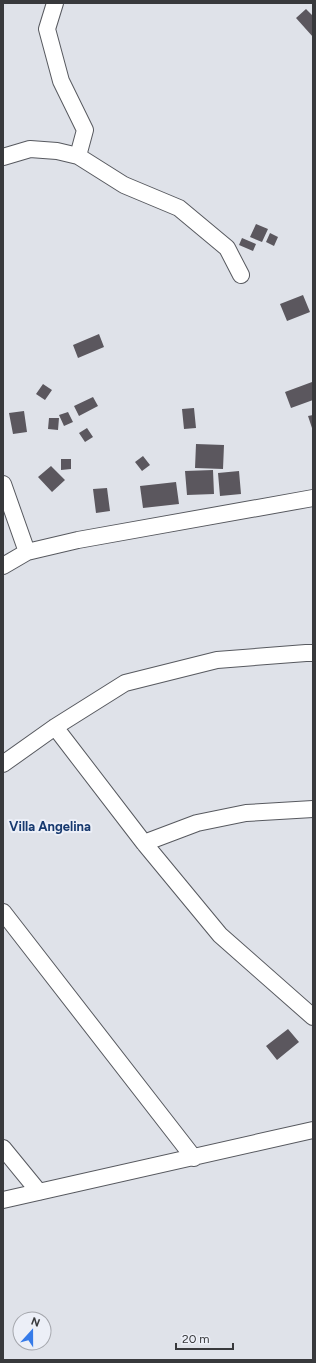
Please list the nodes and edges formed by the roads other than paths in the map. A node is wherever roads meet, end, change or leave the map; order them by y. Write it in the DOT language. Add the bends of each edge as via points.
graph roads {
  1 [pos="55,3"];
  2 [pos="78,156"];
  3 [pos="3,157"];
  4 [pos="241,275"];
  5 [pos="3,484"];
  6 [pos="313,498"];
  7 [pos="27,552"];
  8 [pos="3,566"];
  9 [pos="313,653"];
  10 [pos="55,727"];
  11 [pos="3,764"];
  12 [pos="313,809"];
  13 [pos="144,843"];
  14 [pos="3,912"];
  15 [pos="313,1017"];
  16 [pos="313,1130"];
  17 [pos="3,1148"];
  18 [pos="194,1158"];
  19 [pos="39,1192"];
  20 [pos="3,1200"];
  1 -- 2 [label="street" via="47,29 61,81 85,130"];
  2 -- 3 [label="street" via="30,149"];
  2 -- 4 [label="street" via="124,185 179,208 227,248"];
  5 -- 7 [label="street"];
  6 -- 7 [label="street" via="78,540"];
  7 -- 8 [label="street"];
  9 -- 10 [label="street" via="217,660 124,683"];
  10 -- 11 [label="street"];
  10 -- 13 [label="street"];
  12 -- 13 [label="street" via="246,813 204,821"];
  13 -- 15 [label="street" via="220,934"];
  14 -- 18 [label="street"];
  16 -- 18 [label="street"];
  17 -- 19 [label="street"];
  18 -- 19 [label="street"];
  19 -- 20 [label="street"];
}
